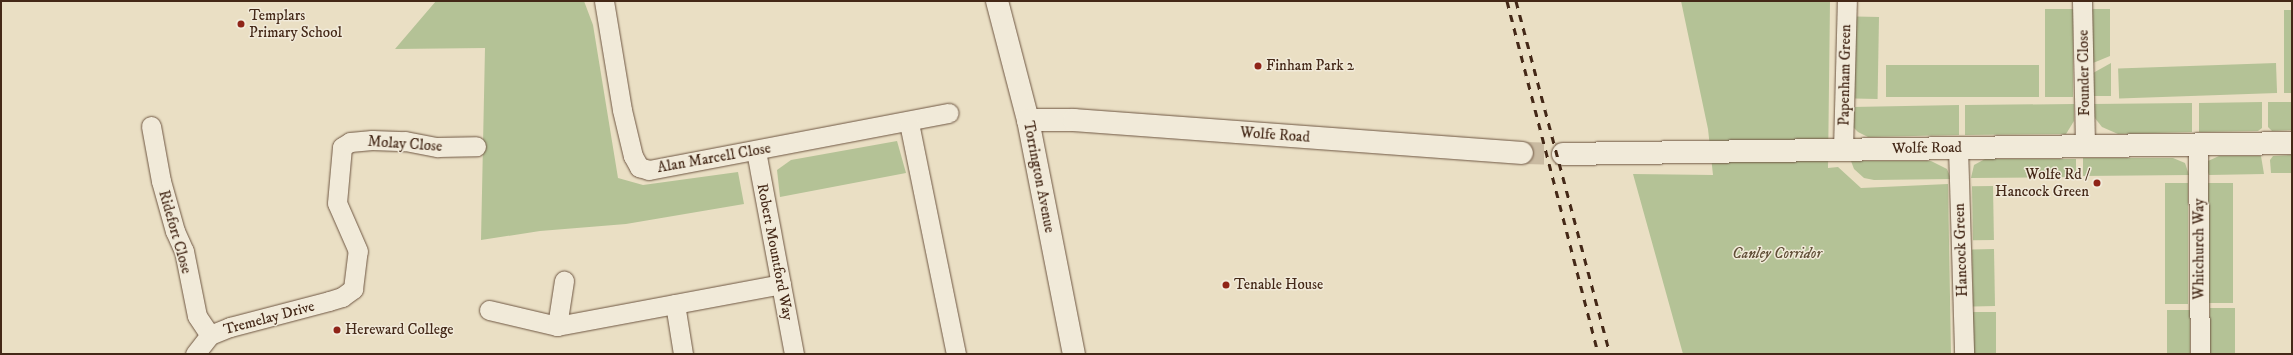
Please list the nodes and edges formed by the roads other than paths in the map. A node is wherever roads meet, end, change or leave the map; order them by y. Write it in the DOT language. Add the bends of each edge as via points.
graph roads {
  1 [pos="604,1"];
  2 [pos="997,1"];
  3 [pos="1846,1"];
  4 [pos="2082,1"];
  5 [pos="949,113"];
  6 [pos="1028,120"];
  7 [pos="909,123"];
  8 [pos="151,126"];
  9 [pos="2292,143"];
  10 [pos="2198,144"];
  11 [pos="476,146"];
  12 [pos="2085,146"];
  13 [pos="1958,147"];
  14 [pos="1843,149"];
  15 [pos="756,151"];
  16 [pos="1522,153"];
  17 [pos="1563,154"];
  18 [pos="564,281"];
  19 [pos="780,284"];
  20 [pos="329,301"];
  21 [pos="675,304"];
  22 [pos="489,310"];
  23 [pos="557,326"];
  24 [pos="210,335"];
  25 [pos="195,354"];
  26 [pos="683,354"];
  27 [pos="794,354"];
  28 [pos="956,354"];
  29 [pos="1074,354"];
  30 [pos="1964,354"];
  31 [pos="2200,354"];
  1 -- 15 [label="street, Alan Marcell Close" via="622,110 633,156 639,167 649,170"];
  2 -- 6 [label="street, Torrington Avenue"];
  3 -- 14 [label="street, Papenham Green"];
  4 -- 12 [label="street, Founder Close"];
  5 -- 7 [label="street, Alan Marcell Close"];
  6 -- 16 [label="street, Wolfe Road" via="1074,120"];
  6 -- 29 [label="street, Torrington Avenue"];
  7 -- 15 [label="street, Alan Marcell Close"];
  7 -- 28 [label="street"];
  8 -- 24 [label="street, Ridefort Close" via="161,181 175,232 184,251 197,316"];
  9 -- 10 [label="street, Wolfe Road"];
  10 -- 12 [label="street, Wolfe Road"];
  10 -- 31 [label="street, Whitchurch Way"];
  11 -- 20 [label="street, Molay Close" via="437,147 405,141 372,140 350,142 342,147 337,203 358,251 357,277 353,289"];
  12 -- 13 [label="street, Wolfe Road"];
  13 -- 14 [label="street, Wolfe Road"];
  13 -- 30 [label="street, Hancock Green"];
  14 -- 17 [label="street, Wolfe Road"];
  15 -- 19 [label="street, Robert Mountford Way"];
  18 -- 23 [label="street"];
  19 -- 21 [label="street"];
  19 -- 27 [label="street, Robert Mountford Way"];
  20 -- 24 [label="street, Tremelay Drive" via="243,323"];
  21 -- 23 [label="street"];
  21 -- 26 [label="street"];
  22 -- 23 [label="street"];
  24 -- 25 [label="street, Tremelay Drive"];
}
